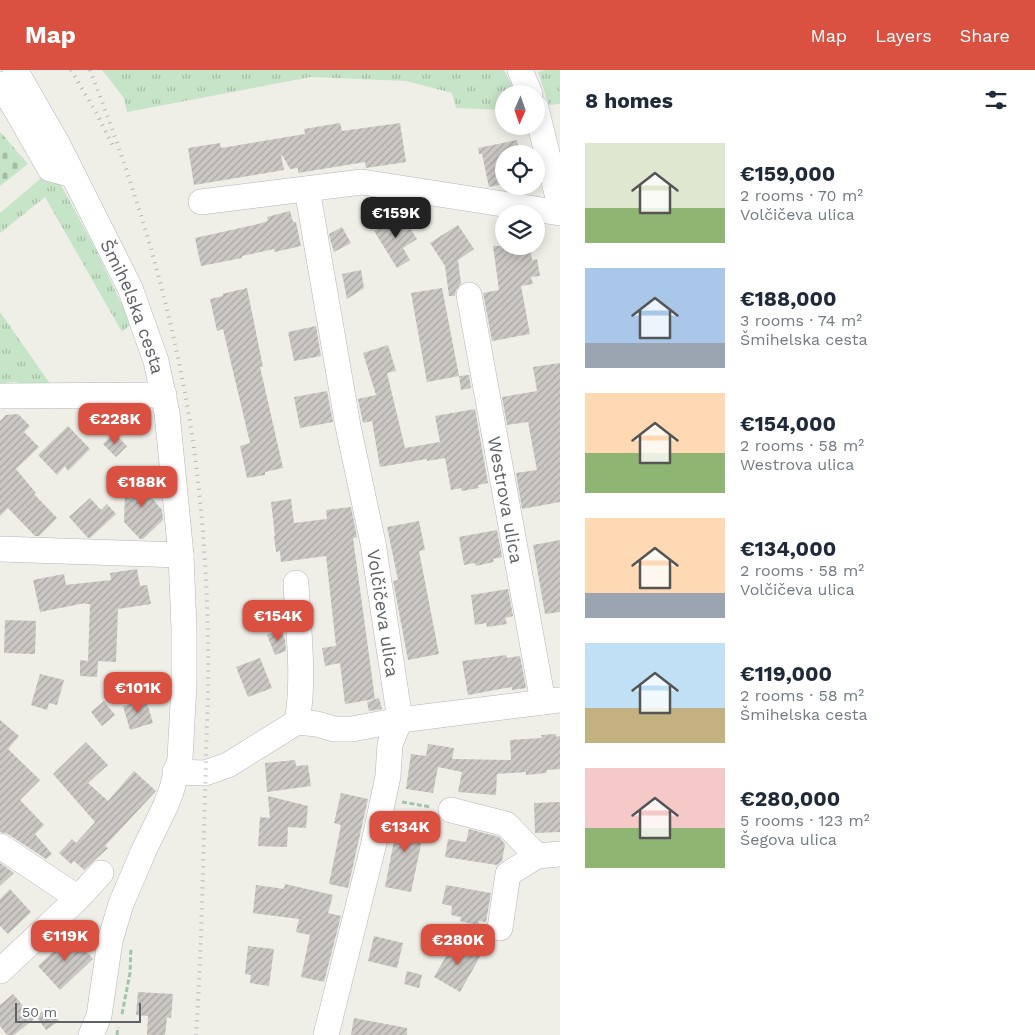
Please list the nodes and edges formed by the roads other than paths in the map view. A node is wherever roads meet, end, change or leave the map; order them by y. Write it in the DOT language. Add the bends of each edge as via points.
graph roads {
  1 [pos="16,70"];
  2 [pos="520,70"];
  3 [pos="0,84"];
  4 [pos="526,85"];
  5 [pos="543,135"];
  6 [pos="73,175"];
  7 [pos="307,189"];
  8 [pos="201,202"];
  9 [pos="560,206"];
  10 [pos="560,213"];
  11 [pos="469,295"];
  12 [pos="164,394"];
  13 [pos="0,396"];
  14 [pos="0,549"];
  15 [pos="181,555"];
  16 [pos="296,583"];
  17 [pos="551,701"];
  18 [pos="400,720"];
  19 [pos="297,722"];
  20 [pos="175,772"];
  21 [pos="451,810"];
  22 [pos="0,846"];
  23 [pos="549,855"];
  24 [pos="101,873"];
  25 [pos="78,898"];
  26 [pos="500,928"];
  27 [pos="0,971"];
  28 [pos="97,1029"];
  29 [pos="326,1035"];
  1 -- 6 [label="street, Šmihelska cesta"];
  2 -- 4 [label="street"];
  3 -- 6 [label="street" via="50,169"];
  5 -- 9 [label="street"];
  6 -- 12 [label="street, Šmihelska cesta" via="130,288 156,360"];
  7 -- 8 [label="street"];
  7 -- 10 [label="street" via="362,182"];
  7 -- 18 [label="street, Volčičeva ulica" via="348,426 373,543"];
  11 -- 17 [label="street, Westrova ulica"];
  12 -- 13 [label="street"];
  12 -- 15 [label="street, Šmihelska cesta"];
  14 -- 15 [label="street"];
  15 -- 20 [label="street, Šmihelska cesta" via="184,684 180,759"];
  16 -- 19 [label="street" via="300,678"];
  17 -- 18 [label="street, Westrova ulica"];
  18 -- 19 [label="street, Westrova ulica" via="352,729"];
  18 -- 29 [label="street" via="390,744 384,799"];
  19 -- 20 [label="street" via="228,765 205,774"];
  20 -- 28 [label="street, Šmihelska cesta" via="165,808 121,904 110,941"];
  21 -- 23 [label="street" via="506,824"];
  22 -- 25 [label="street"];
  23 -- 26 [label="street" via="508,874"];
  24 -- 25 [label="street"];
  25 -- 27 [label="street"];
}
